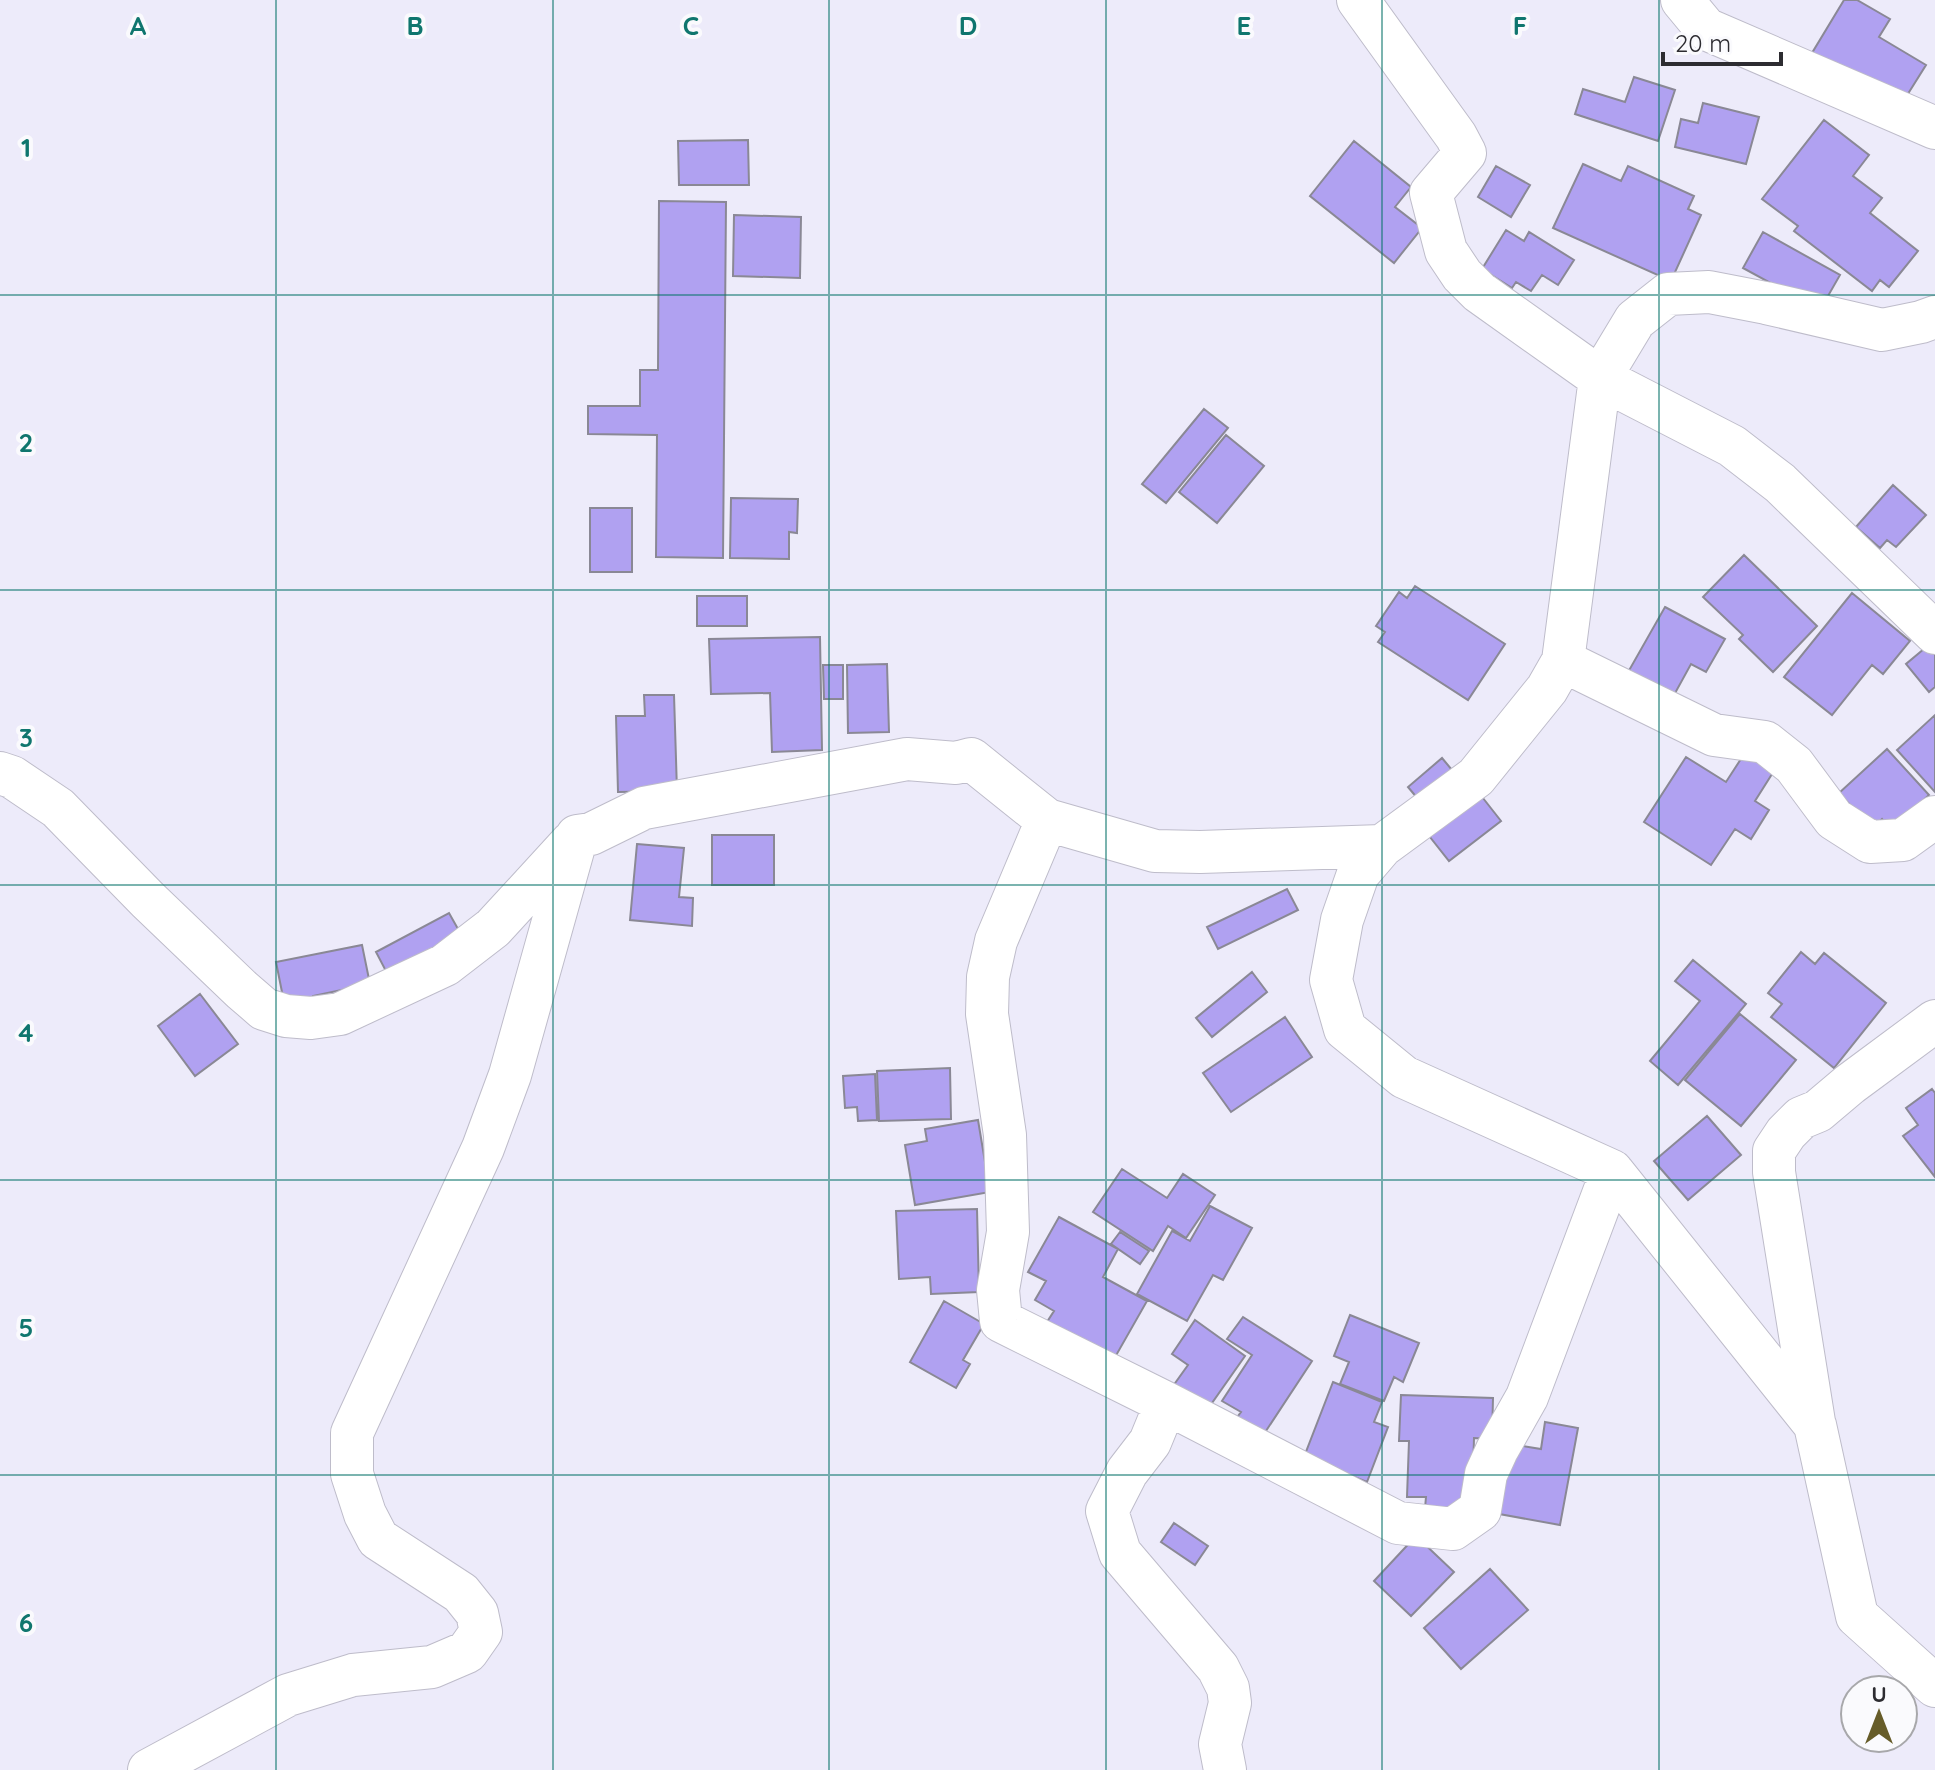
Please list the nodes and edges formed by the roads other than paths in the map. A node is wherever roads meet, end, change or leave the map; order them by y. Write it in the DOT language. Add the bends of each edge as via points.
graph roads {
  1 [pos="1358,0"];
  2 [pos="1682,0"];
  3 [pos="1935,128"];
  4 [pos="1935,317"];
  5 [pos="1600,378"];
  6 [pos="1935,633"];
  7 [pos="1563,661"];
  8 [pos="0,773"];
  9 [pos="1935,817"];
  10 [pos="1047,820"];
  11 [pos="577,836"];
  12 [pos="1382,846"];
  13 [pos="1935,1021"];
  14 [pos="1612,1171"];
  15 [pos="1166,1403"];
  16 [pos="1815,1425"];
  17 [pos="1935,1686"];
  18 [pos="149,1770"];
  19 [pos="1225,1770"];
  1 -- 5 [label="street" via="1465,153 1431,193 1446,251 1479,292"];
  2 -- 3 [label="street" via="1706,29"];
  4 -- 5 [label="street" via="1882,330 1709,292 1668,294 1635,320"];
  5 -- 6 [label="street" via="1732,446 1780,483"];
  5 -- 7 [label="street"];
  7 -- 9 [label="street" via="1714,735 1765,742 1794,765 1834,819 1870,842 1903,840"];
  7 -- 12 [label="street" via="1476,777"];
  8 -- 11 [label="street" via="58,808 242,990 264,1009 286,1016 340,1014 445,965 493,928"];
  10 -- 11 [label="street" via="971,759 907,759 644,808"];
  10 -- 12 [label="street" via="1155,851"];
  10 -- 15 [label="street" via="996,941 988,977 987,1014 1005,1135 1008,1232 998,1290 1001,1321"];
  11 -- 18 [label="street" via="505,1090 352,1433 352,1474 378,1539 461,1593 477,1613 481,1632 467,1652 432,1667 353,1675 288,1695"];
  12 -- 14 [label="street" via="1358,874 1342,920 1331,980 1345,1029 1404,1077"];
  13 -- 16 [label="street" via="1818,1111 1801,1118 1774,1151"];
  14 -- 15 [label="street" via="1527,1397 1486,1474 1480,1510 1453,1529 1398,1523"];
  14 -- 16 [label="street"];
  15 -- 19 [label="street" via="1150,1442 1107,1511 1120,1553 1218,1668 1228,1688 1230,1703 1220,1744"];
  16 -- 17 [label="street" via="1857,1616"];
}
